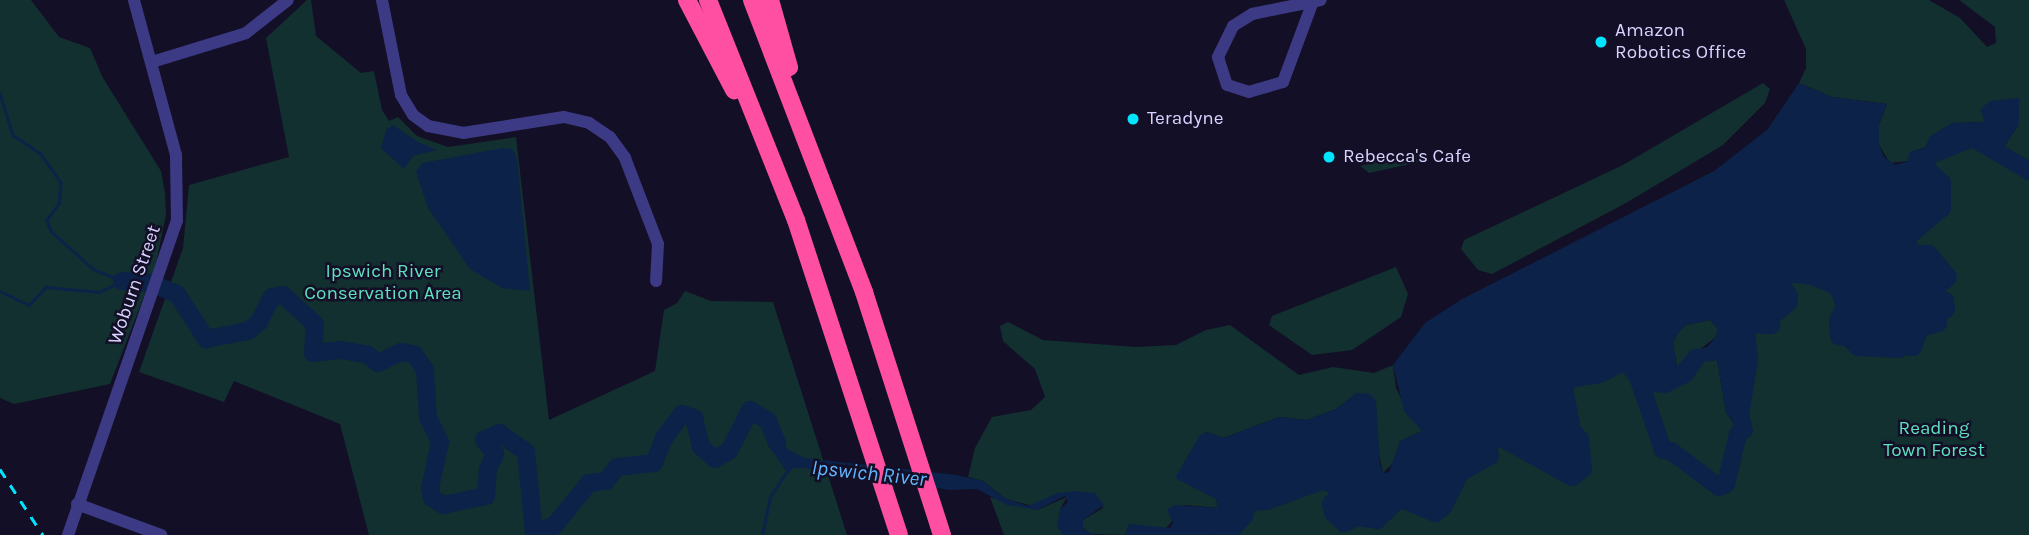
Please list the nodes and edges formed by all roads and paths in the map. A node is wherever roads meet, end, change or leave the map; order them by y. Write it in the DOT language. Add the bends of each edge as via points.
graph roads {
  1 [pos="134,0"];
  2 [pos="288,0"];
  3 [pos="382,0"];
  4 [pos="687,0"];
  5 [pos="708,0"];
  6 [pos="752,0"];
  7 [pos="770,0"];
  8 [pos="1316,2"];
  9 [pos="152,62"];
  10 [pos="815,158"];
  11 [pos="778,171"];
  12 [pos="656,281"];
  13 [pos="77,504"];
  14 [pos="68,535"];
  15 [pos="161,535"];
  16 [pos="900,535"];
  17 [pos="942,535"];
  1 -- 9 [label="street, Woburn Street"];
  2 -- 9 [label="street" via="246,33"];
  3 -- 12 [label="street" via="398,90 410,111 428,126 463,133 564,117 589,123 610,137 625,158 658,244"];
  4 -- 11 [label="highway"];
  5 -- 11 [label="highway"];
  6 -- 10 [label="highway"];
  7 -- 10 [label="highway"];
  8 -- 8 [label="street" via="1252,14 1233,26 1218,57 1227,85 1249,92 1283,82"];
  9 -- 13 [label="street, Woburn Street" via="180,187 175,230"];
  10 -- 17 [label="highway"];
  11 -- 16 [label="highway"];
  13 -- 14 [label="street, Woburn Street"];
  13 -- 15 [label="street"];
}
